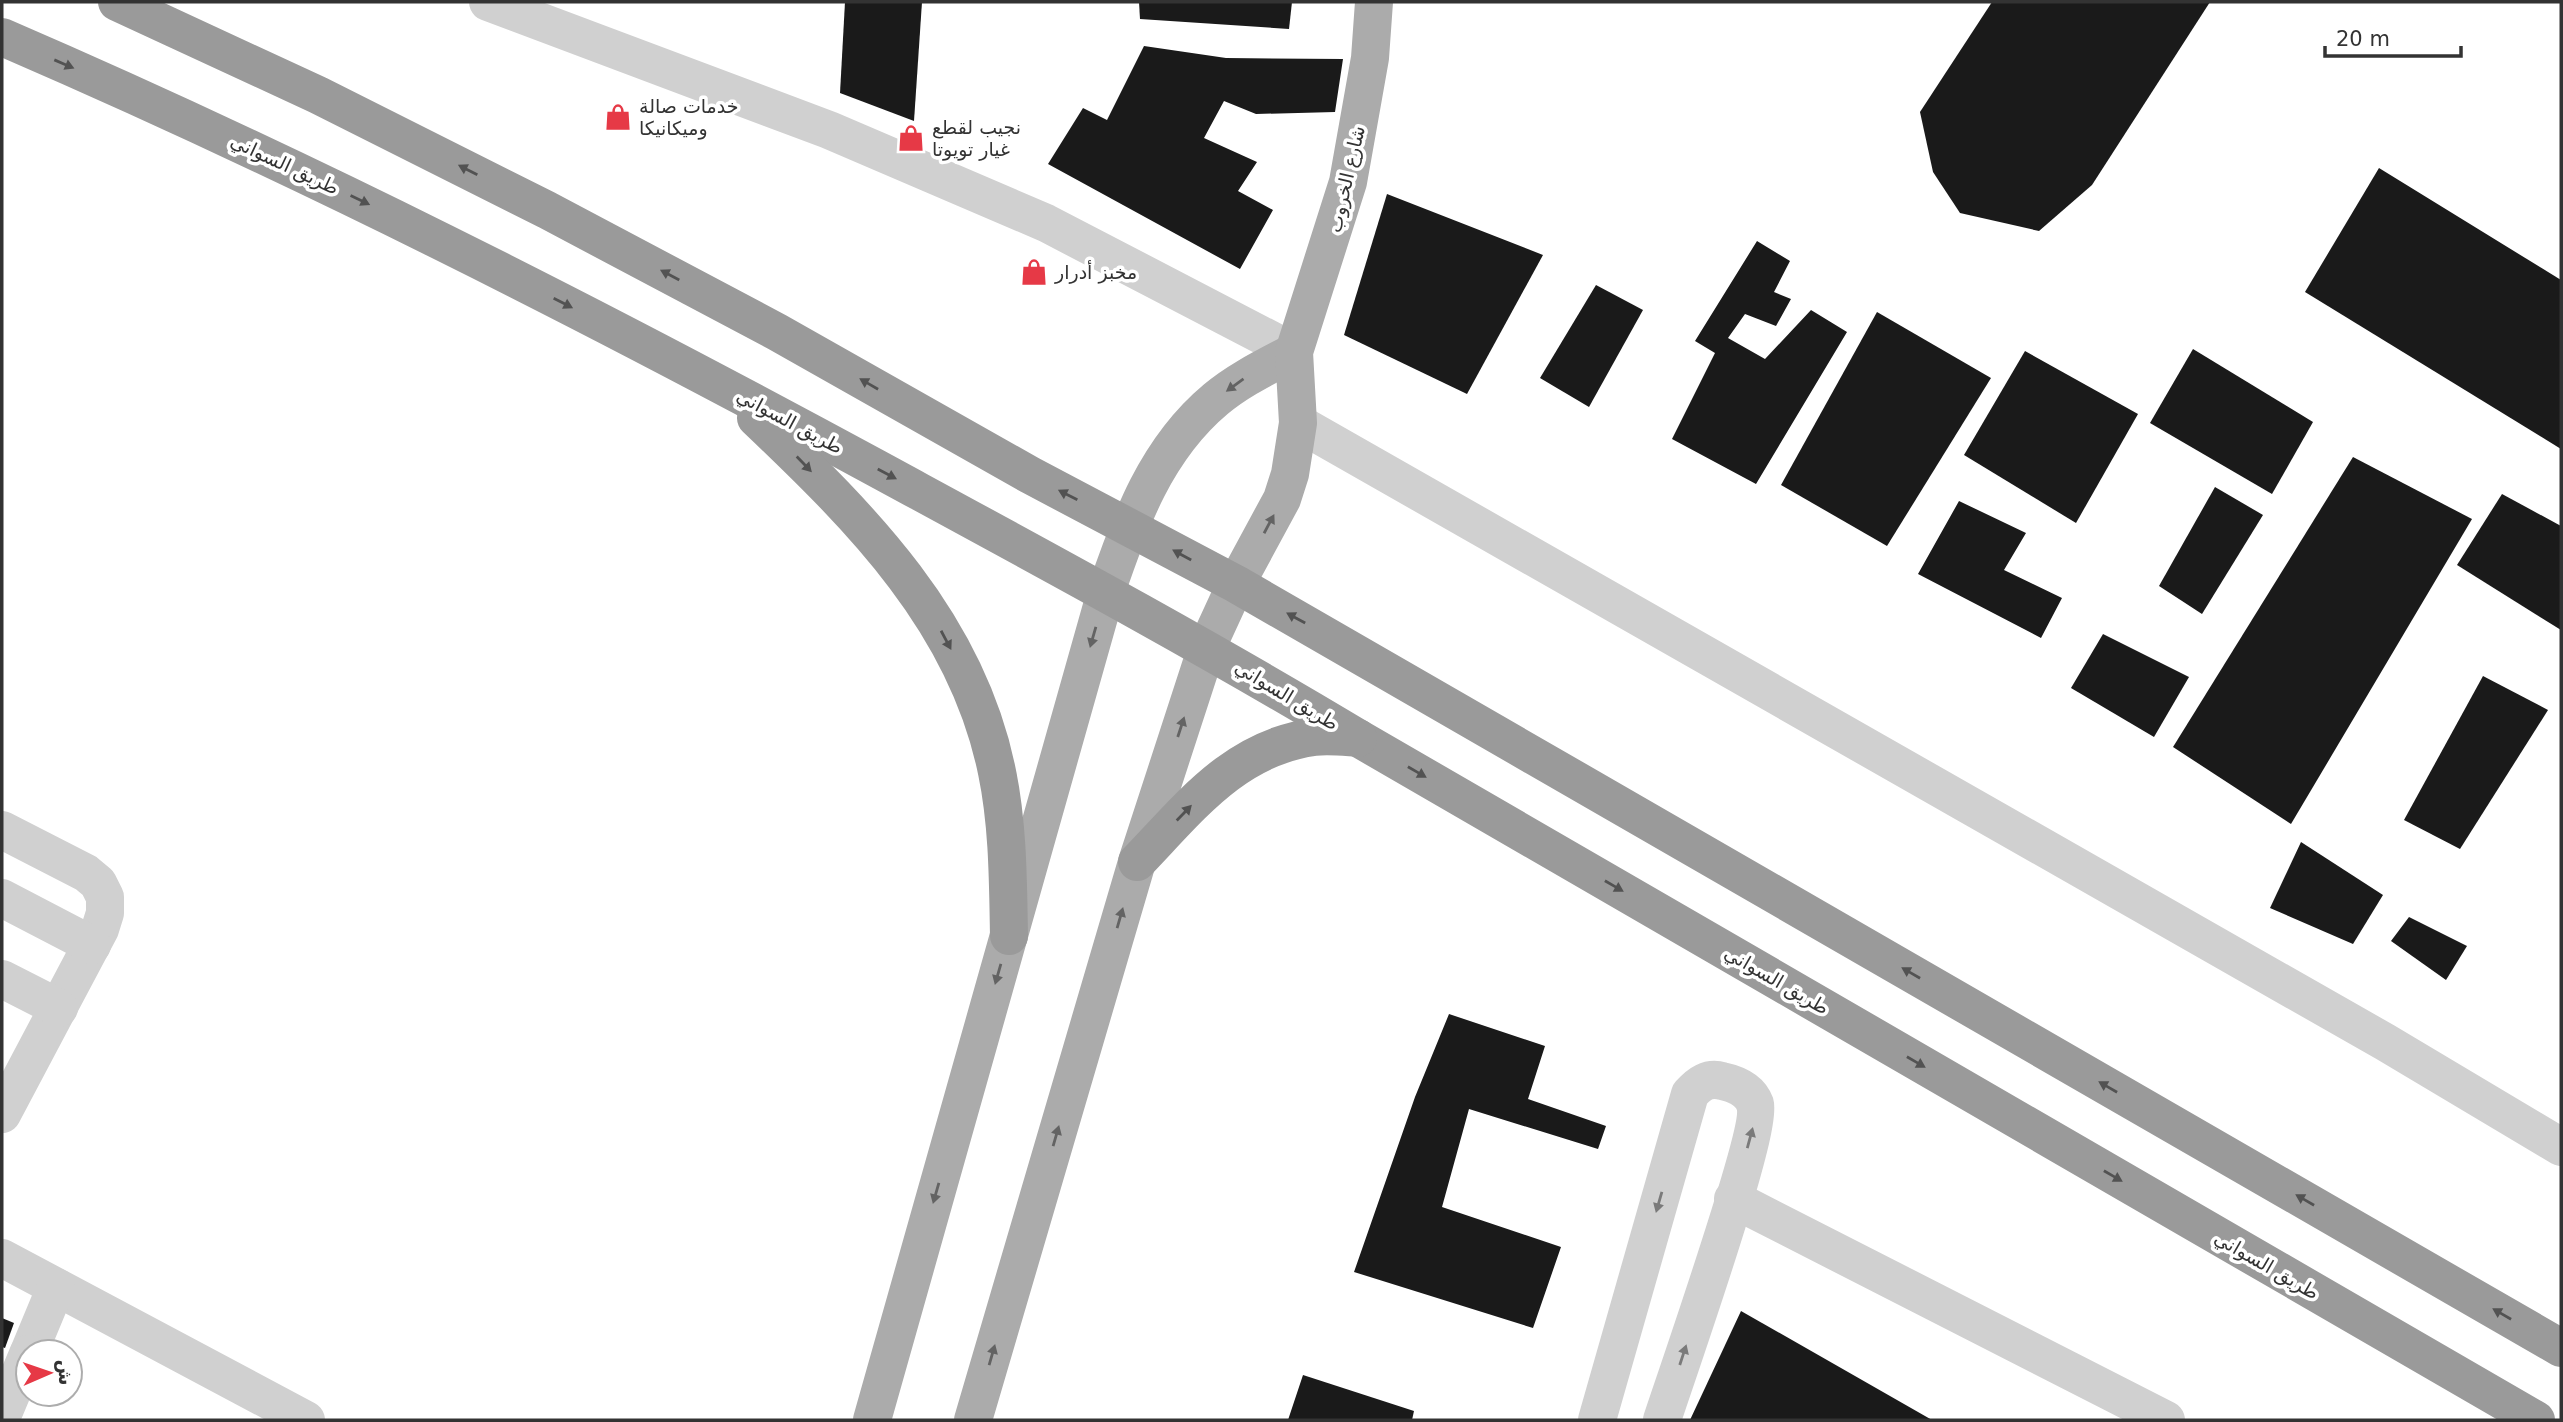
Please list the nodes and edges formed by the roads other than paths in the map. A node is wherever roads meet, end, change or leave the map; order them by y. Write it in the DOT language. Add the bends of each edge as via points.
graph roads {
  1 [pos="117,2"];
  2 [pos="488,2"];
  3 [pos="1374,2"];
  4 [pos="2,37"];
  5 [pos="1294,352"];
  6 [pos="719,383"];
  7 [pos="1298,423"];
  8 [pos="1129,526"];
  9 [pos="1236,584"];
  10 [pos="1105,592"];
  11 [pos="1207,647"];
  12 [pos="1358,738"];
  13 [pos="2,830"];
  14 [pos="1137,862"];
  15 [pos="2,898"];
  16 [pos="1009,936"];
  17 [pos="92,945"];
  18 [pos="2,979"];
  19 [pos="59,1008"];
  20 [pos="2,1114"];
  21 [pos="2561,1147"];
  22 [pos="1733,1199"];
  23 [pos="2,1258"];
  24 [pos="56,1287"];
  25 [pos="34,1338"];
  26 [pos="2561,1349"];
  27 [pos="14,1387"];
  28 [pos="2,1416"];
  29 [pos="306,1420"];
  30 [pos="872,1420"];
  31 [pos="973,1420"];
  32 [pos="1597,1420"];
  33 [pos="1662,1420"];
  34 [pos="2166,1420"];
  35 [pos="2536,1420"];
  8 -- 1 [label="highway, one-way" via="547,210 318,95"];
  2 -- 5 [label="street" via="829,130 1033,217"];
  3 -- 5 [label="main road, شارع الخروب" via="1370,58 1348,182"];
  4 -- 6 [label="highway, طريق السواني, one-way" via="287,164"];
  5 -- 7 [label="main road, شارع الخروب"];
  5 -- 8 [label="main road, one-way" via="1246,377 1189,426 1162,459"];
  6 -- 10 [label="highway, طريق السواني, one-way"];
  6 -- 16 [label="highway, one-way" via="867,529 925,601 969,683 997,771 1008,864"];
  9 -- 7 [label="main road, شارع الخروب, one-way" via="1282,499"];
  7 -- 21 [label="street" via="2373,1035"];
  9 -- 8 [label="highway, one-way"];
  8 -- 10 [label="main road"];
  9 -- 11 [label="main road, شارع الخروب"];
  26 -- 9 [label="highway, one-way"];
  10 -- 11 [label="highway, طريق السواني"];
  10 -- 16 [label="main road, one-way"];
  11 -- 12 [label="highway, طريق السواني"];
  14 -- 11 [label="main road, شارع الخروب, one-way"];
  14 -- 12 [label="highway, one-way" via="1237,764 1275,746 1316,737"];
  12 -- 35 [label="highway, طريق السواني, one-way"];
  13 -- 17 [label="street" via="98,883 105,897 105,913"];
  31 -- 14 [label="main road, شارع الخروب, one-way"];
  15 -- 17 [label="street"];
  16 -- 30 [label="main road, one-way"];
  17 -- 19 [label="street"];
  18 -- 19 [label="street"];
  19 -- 20 [label="street"];
  22 -- 32 [label="street, one-way" via="1755,1105 1743,1087 1709,1080 1690,1094"];
  33 -- 22 [label="street, one-way"];
  22 -- 34 [label="street"];
  23 -- 24 [label="street"];
  24 -- 25 [label="street"];
  24 -- 29 [label="street"];
  27 -- 28 [label="street"];
}
